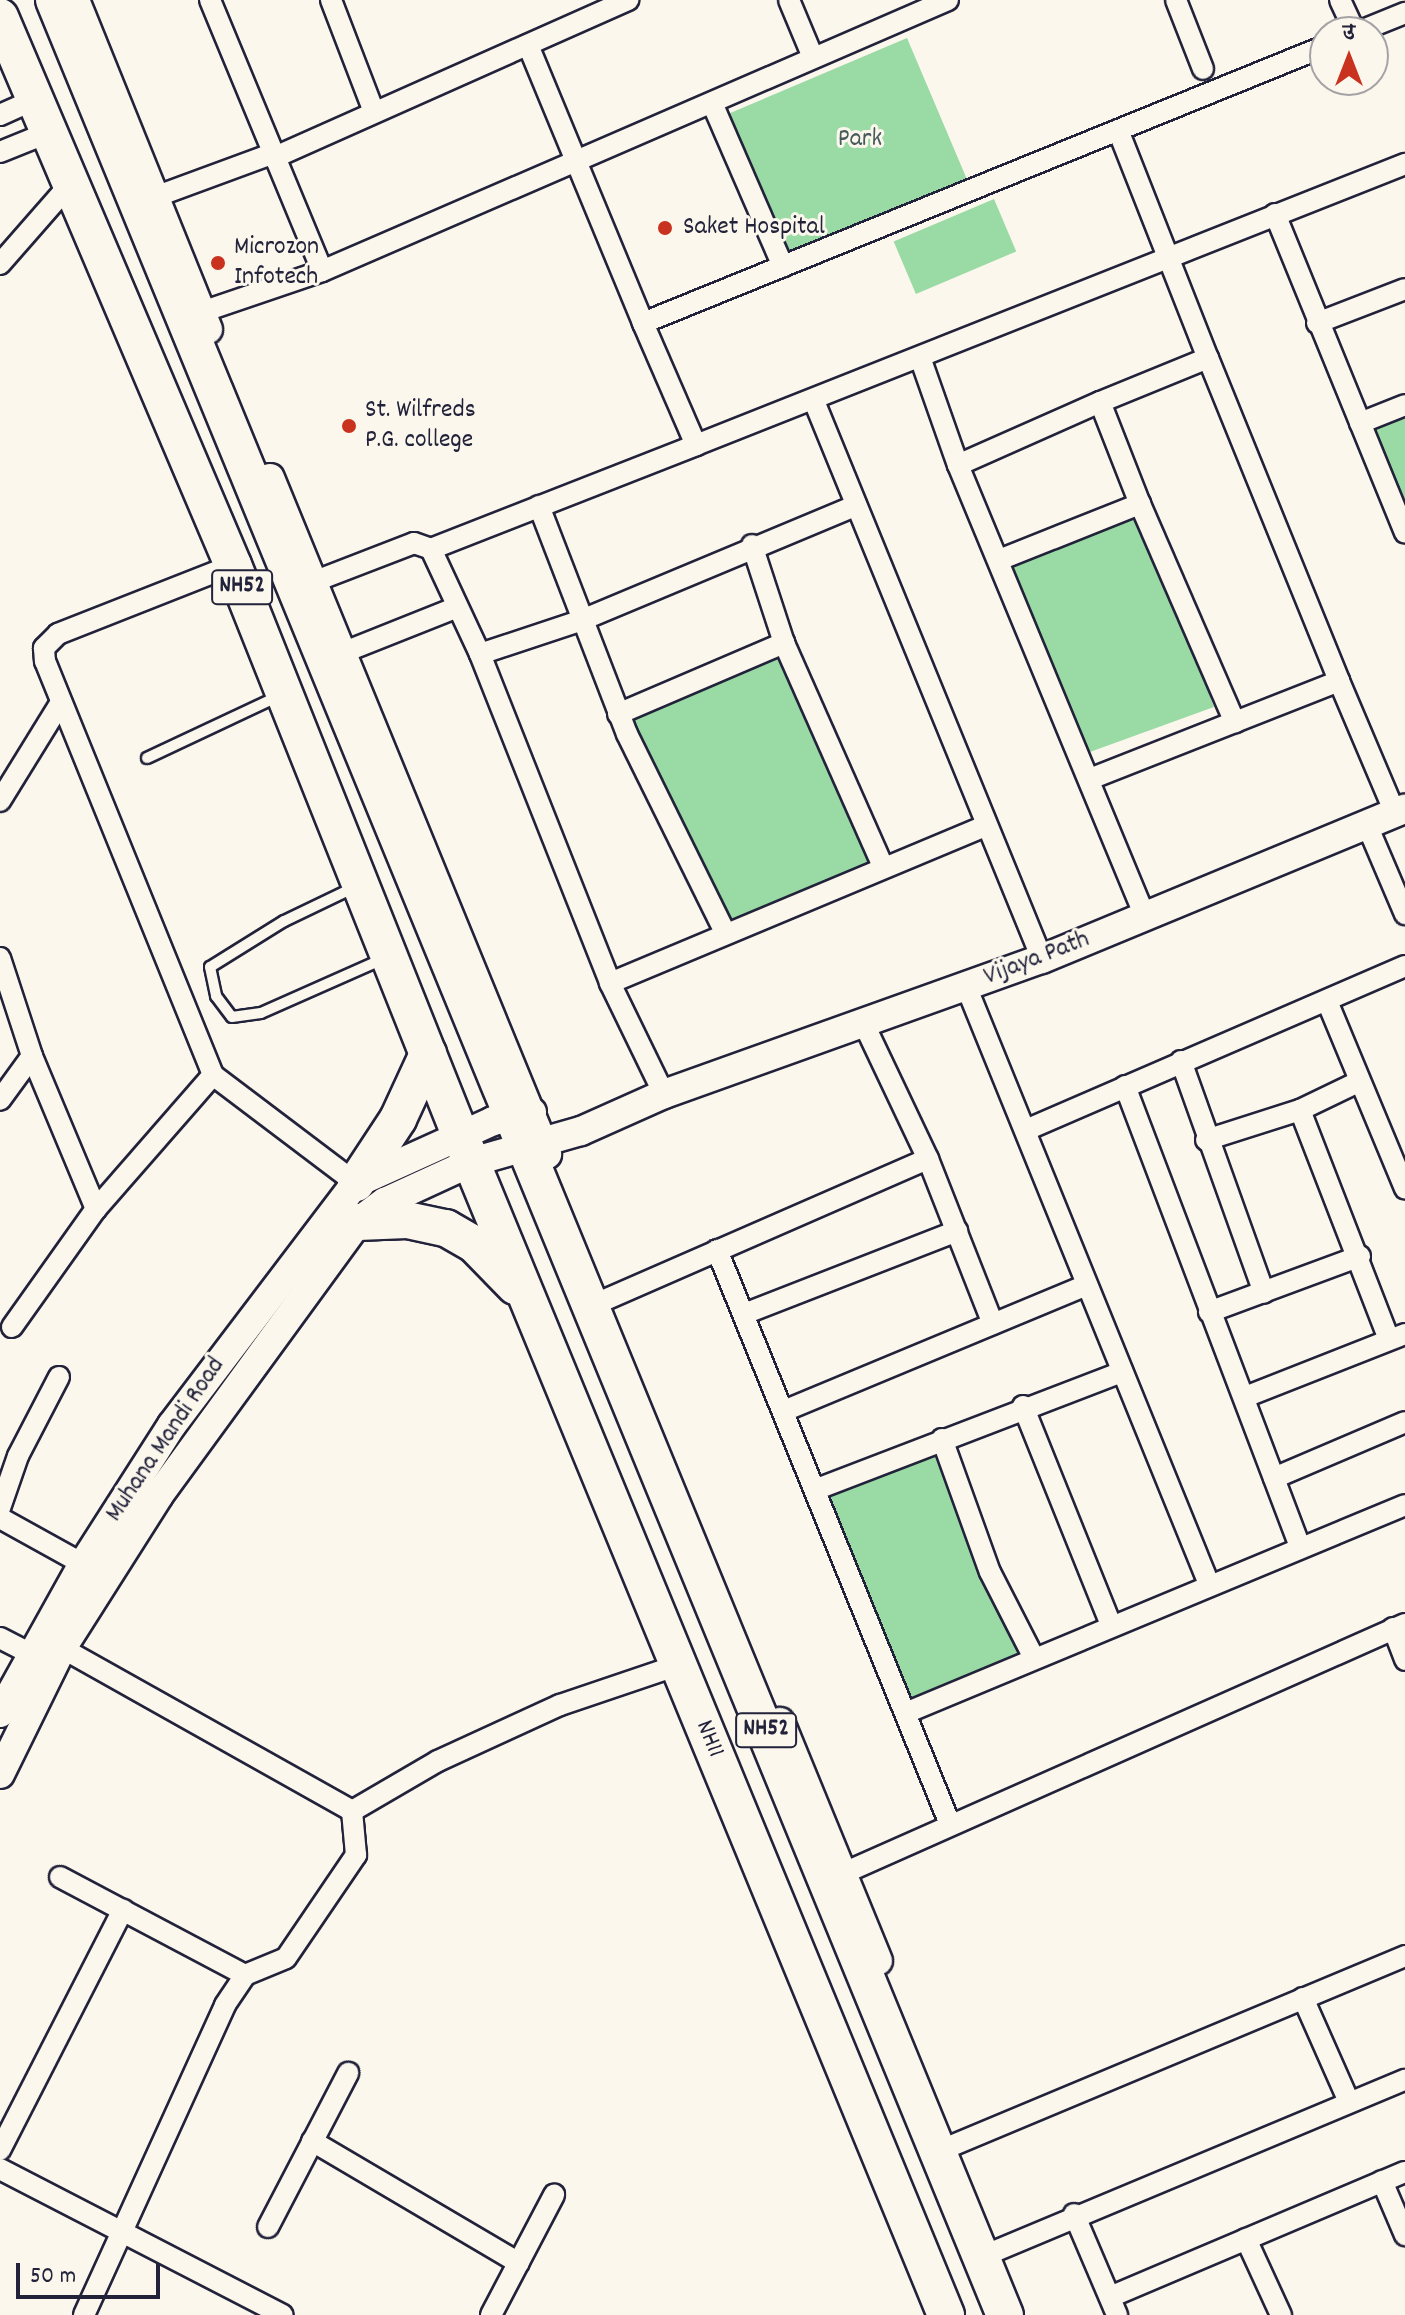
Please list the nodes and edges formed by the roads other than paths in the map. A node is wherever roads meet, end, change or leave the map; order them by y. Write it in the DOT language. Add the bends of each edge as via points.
graph roads {
  1 [pos="54,0"];
  2 [pos="75,0"];
  3 [pos="210,0"];
  4 [pos="331,0"];
  5 [pos="628,0"];
  6 [pos="789,0"];
  7 [pos="948,0"];
  8 [pos="1176,0"];
  9 [pos="0,17"];
  10 [pos="528,45"];
  11 [pos="1309,52"];
  12 [pos="812,55"];
  13 [pos="1203,69"];
  14 [pos="34,100"];
  15 [pos="712,103"];
  16 [pos="374,112"];
  17 [pos="0,115"];
  18 [pos="1118,130"];
  19 [pos="47,133"];
  20 [pos="0,152"];
  21 [pos="272,156"];
  22 [pos="574,162"];
  23 [pos="1405,164"];
  24 [pos="70,184"];
  25 [pos="155,197"];
  26 [pos="1275,214"];
  27 [pos="1170,255"];
  28 [pos="0,264"];
  29 [pos="783,266"];
  30 [pos="322,271"];
  31 [pos="1405,289"];
  32 [pos="194,315"];
  33 [pos="643,323"];
  34 [pos="1317,323"];
  35 [pos="1208,358"];
  36 [pos="921,360"];
  37 [pos="814,401"];
  38 [pos="1100,402"];
  39 [pos="1405,405"];
  40 [pos="1360,423"];
  41 [pos="696,445"];
  42 [pos="958,465"];
  43 [pos="1140,504"];
  44 [pos="539,506"];
  45 [pos="854,506"];
  46 [pos="1405,532"];
  47 [pos="752,545"];
  48 [pos="431,549"];
  49 [pos="999,560"];
  50 [pos="233,565"];
  51 [pos="313,582"];
  52 [pos="455,608"];
  53 [pos="582,620"];
  54 [pos="784,643"];
  55 [pos="342,653"];
  56 [pos="480,654"];
  57 [pos="1339,681"];
  58 [pos="284,693"];
  59 [pos="60,704"];
  60 [pos="618,714"];
  61 [pos="1235,722"];
  62 [pos="147,758"];
  63 [pos="1090,779"];
  64 [pos="0,801"];
  65 [pos="1400,811"];
  66 [pos="1367,825"];
  67 [pos="986,826"];
  68 [pos="883,866"];
  69 [pos="360,884"];
  70 [pos="1405,914"];
  71 [pos="1145,917"];
  72 [pos="726,934"];
  73 [pos="389,956"];
  74 [pos="0,958"];
  75 [pos="1042,959"];
  76 [pos="1405,966"];
  77 [pos="610,983"];
  78 [pos="966,986"];
  79 [pos="1327,1001"];
  80 [pos="863,1022"];
  81 [pos="428,1054"];
  82 [pos="32,1056"];
  83 [pos="1181,1061"];
  84 [pos="213,1075"];
  85 [pos="1358,1082"];
  86 [pos="1125,1086"];
  87 [pos="664,1094"];
  88 [pos="0,1100"];
  89 [pos="1300,1110"];
  90 [pos="528,1128"];
  91 [pos="1026,1130"];
  92 [pos="1206,1140"];
  93 [pos="467,1150"];
  94 [pos="928,1159"];
  95 [pos="356,1183"];
  96 [pos="1405,1188"];
  97 [pos="96,1209"];
  98 [pos="358,1222"];
  99 [pos="957,1231"];
  100 [pos="717,1250"];
  101 [pos="1360,1256"];
  102 [pos="1086,1285"];
  103 [pos="1264,1293"];
  104 [pos="527,1299"];
  105 [pos="607,1299"];
  106 [pos="1209,1312"];
  107 [pos="744,1314"];
  108 [pos="993,1324"];
  109 [pos="12,1327"];
  110 [pos="1397,1336"];
  111 [pos="1122,1372"];
  112 [pos="59,1377"];
  113 [pos="1245,1397"];
  114 [pos="1023,1406"];
  115 [pos="784,1411"];
  116 [pos="1405,1422"];
  117 [pos="942,1439"];
  118 [pos="9,1452"];
  119 [pos="1274,1478"];
  120 [pos="817,1489"];
  121 [pos="1405,1505"];
  122 [pos="0,1508"];
  123 [pos="0,1518"];
  124 [pos="1300,1546"];
  125 [pos="83,1564"];
  126 [pos="1209,1584"];
  127 [pos="1111,1625"];
  128 [pos="1399,1626"];
  129 [pos="0,1638"];
  130 [pos="46,1647"];
  131 [pos="1034,1658"];
  132 [pos="1405,1660"];
  133 [pos="678,1665"];
  134 [pos="908,1712"];
  135 [pos="0,1713"];
  136 [pos="0,1774"];
  137 [pos="352,1811"];
  138 [pos="950,1824"];
  139 [pos="844,1873"];
  140 [pos="60,1877"];
  141 [pos="123,1910"];
  142 [pos="1405,1956"];
  143 [pos="245,1975"];
  144 [pos="1303,1998"];
  145 [pos="348,2073"];
  146 [pos="1405,2080"];
  147 [pos="1349,2102"];
  148 [pos="312,2141"];
  149 [pos="951,2146"];
  150 [pos="0,2150"];
  151 [pos="0,2169"];
  152 [pos="1405,2172"];
  153 [pos="1382,2181"];
  154 [pos="554,2195"];
  155 [pos="1074,2214"];
  156 [pos="268,2227"];
  157 [pos="120,2228"];
  158 [pos="1405,2235"];
  159 [pos="1246,2239"];
  160 [pos="993,2252"];
  161 [pos="519,2263"];
  162 [pos="1114,2306"];
  163 [pos="84,2315"];
  164 [pos="283,2315"];
  165 [pos="491,2315"];
  166 [pos="946,2315"];
  167 [pos="1005,2315"];
  168 [pos="1019,2315"];
  169 [pos="1281,2315"];
  1 -- 32 [label="highway, NH52"];
  2 -- 25 [label="street"];
  3 -- 21 [label="street"];
  4 -- 16 [label="street"];
  5 -- 10 [label="street"];
  6 -- 12 [label="street"];
  7 -- 12 [label="street"];
  8 -- 13 [label="street"];
  9 -- 14 [label="highway, NH52"];
  10 -- 16 [label="street"];
  10 -- 22 [label="street"];
  11 -- 18 [label="street"];
  12 -- 15 [label="street"];
  14 -- 17 [label="street"];
  14 -- 19 [label="highway, NH52"];
  15 -- 22 [label="street"];
  15 -- 29 [label="street"];
  16 -- 21 [label="street"];
  18 -- 27 [label="street"];
  18 -- 29 [label="street"];
  19 -- 20 [label="street"];
  19 -- 24 [label="highway, NH52"];
  21 -- 25 [label="street"];
  21 -- 30 [label="street"];
  22 -- 30 [label="street"];
  22 -- 33 [label="street"];
  23 -- 26 [label="street"];
  24 -- 28 [label="street"];
  24 -- 50 [label="highway, NH52"];
  25 -- 32 [label="street"];
  26 -- 27 [label="street"];
  26 -- 34 [label="street"];
  27 -- 35 [label="street"];
  27 -- 36 [label="street"];
  29 -- 33 [label="street"];
  30 -- 32 [label="street"];
  31 -- 34 [label="street"];
  32 -- 51 [label="street"];
  32 -- 90 [label="highway, NH52"];
  33 -- 41 [label="street"];
  34 -- 40 [label="street"];
  35 -- 38 [label="street"];
  35 -- 57 [label="street"];
  36 -- 37 [label="street"];
  36 -- 42 [label="street"];
  37 -- 41 [label="street"];
  37 -- 45 [label="street"];
  38 -- 42 [label="street"];
  38 -- 43 [label="street"];
  39 -- 40 [label="street"];
  40 -- 46 [label="street"];
  41 -- 44 [label="street"];
  42 -- 49 [label="street"];
  43 -- 49 [label="street"];
  43 -- 61 [label="street"];
  44 -- 48 [label="street"];
  44 -- 53 [label="street"];
  45 -- 47 [label="street"];
  45 -- 67 [label="street"];
  47 -- 53 [label="street"];
  47 -- 54 [label="street"];
  48 -- 51 [label="street" via="414,543"];
  48 -- 52 [label="street"];
  49 -- 63 [label="street"];
  50 -- 58 [label="highway, NH52"];
  50 -- 59 [label="street" via="58,634 44,648"];
  51 -- 55 [label="street"];
  52 -- 55 [label="street"];
  52 -- 56 [label="street"];
  53 -- 56 [label="street"];
  53 -- 60 [label="street"];
  54 -- 60 [label="street"];
  54 -- 68 [label="street"];
  55 -- 90 [label="street"];
  56 -- 77 [label="street"];
  57 -- 61 [label="street"];
  57 -- 65 [label="street"];
  58 -- 62 [label="lane"];
  58 -- 69 [label="highway, NH52"];
  59 -- 64 [label="street"];
  59 -- 84 [label="street"];
  60 -- 72 [label="street"];
  61 -- 63 [label="street"];
  63 -- 71 [label="street"];
  65 -- 66 [label="street, Vijaya Path"];
  66 -- 70 [label="street"];
  66 -- 71 [label="street, Vijaya Path"];
  67 -- 68 [label="street"];
  67 -- 75 [label="street"];
  68 -- 72 [label="street"];
  69 -- 73 [label="highway, NH52"];
  69 -- 73 [label="lane" via="284,921 210,967 216,996 232,1017 261,1013"];
  71 -- 75 [label="street, Vijaya Path"];
  72 -- 77 [label="street"];
  73 -- 81 [label="highway, NH52"];
  74 -- 82 [label="street"];
  75 -- 78 [label="street, Vijaya Path"];
  76 -- 79 [label="street"];
  77 -- 87 [label="street"];
  78 -- 80 [label="street, Vijaya Path"];
  78 -- 91 [label="street" via="1011,1106"];
  79 -- 83 [label="street"];
  79 -- 85 [label="street"];
  80 -- 87 [label="street, Vijaya Path"];
  80 -- 94 [label="street"];
  81 -- 93 [label="highway, NH52"];
  81 -- 95 [label="highway" via="398,1119"];
  82 -- 88 [label="street"];
  82 -- 97 [label="street"];
  83 -- 86 [label="street"];
  83 -- 92 [label="street"];
  84 -- 95 [label="street"];
  84 -- 97 [label="street"];
  85 -- 89 [label="street"];
  85 -- 96 [label="street"];
  86 -- 91 [label="street"];
  86 -- 106 [label="street"];
  87 -- 90 [label="street, Vijaya Path" via="581,1131"];
  89 -- 92 [label="street"];
  89 -- 101 [label="street"];
  90 -- 93 [label="street"];
  90 -- 105 [label="street"];
  90 -- 167 [label="highway, NH52"];
  91 -- 102 [label="street"];
  92 -- 103 [label="street"];
  93 -- 95 [label="street"];
  93 -- 98 [label="street"];
  93 -- 104 [label="highway, NH11 / NH52"];
  94 -- 99 [label="street"];
  94 -- 100 [label="street"];
  95 -- 125 [label="street, Muhana Mandi Road" via="172,1425"];
  97 -- 109 [label="street"];
  98 -- 104 [label="highway" via="407,1220 446,1228 474,1244"];
  98 -- 130 [label="street"];
  99 -- 107 [label="street"];
  99 -- 108 [label="street"];
  100 -- 105 [label="street"];
  100 -- 107 [label="street"];
  101 -- 103 [label="street"];
  101 -- 110 [label="street"];
  102 -- 108 [label="street"];
  102 -- 111 [label="street"];
  103 -- 106 [label="street"];
  104 -- 133 [label="highway, NH11 / NH52"];
  105 -- 139 [label="street"];
  106 -- 113 [label="street"];
  107 -- 115 [label="street"];
  108 -- 115 [label="street"];
  110 -- 113 [label="street"];
  111 -- 114 [label="street"];
  111 -- 126 [label="street"];
  112 -- 118 [label="street"];
  113 -- 119 [label="street"];
  114 -- 117 [label="street"];
  114 -- 127 [label="street"];
  115 -- 120 [label="street"];
  116 -- 119 [label="street"];
  117 -- 120 [label="street"];
  117 -- 131 [label="street" via="990,1572"];
  118 -- 122 [label="street"];
  119 -- 124 [label="street"];
  120 -- 134 [label="street"];
  121 -- 124 [label="street"];
  123 -- 125 [label="street"];
  124 -- 126 [label="street"];
  125 -- 130 [label="street, Muhana Mandi Road"];
  126 -- 127 [label="street"];
  127 -- 131 [label="street"];
  128 -- 132 [label="street"];
  128 -- 138 [label="street"];
  129 -- 130 [label="street"];
  130 -- 135 [label="street, Muhana Mandi Road"];
  130 -- 136 [label="street"];
  130 -- 137 [label="street"];
  131 -- 134 [label="street"];
  133 -- 137 [label="street" via="560,1705 438,1761"];
  133 -- 166 [label="highway, NH11 / NH52"];
  134 -- 138 [label="street"];
  137 -- 143 [label="street" via="356,1855 286,1958"];
  138 -- 139 [label="street"];
  139 -- 149 [label="street"];
  140 -- 141 [label="street"];
  141 -- 143 [label="street"];
  141 -- 150 [label="street"];
  142 -- 144 [label="street"];
  143 -- 157 [label="street" via="199,2056"];
  144 -- 147 [label="street"];
  144 -- 149 [label="street"];
  145 -- 148 [label="street"];
  146 -- 147 [label="street"];
  147 -- 155 [label="street"];
  148 -- 156 [label="street"];
  148 -- 161 [label="street"];
  149 -- 160 [label="street"];
  151 -- 157 [label="street"];
  152 -- 153 [label="street"];
  153 -- 158 [label="street"];
  153 -- 159 [label="street"];
  154 -- 161 [label="street"];
  155 -- 160 [label="street"];
  155 -- 162 [label="street"];
  157 -- 163 [label="street"];
  157 -- 164 [label="street"];
  159 -- 162 [label="street"];
  159 -- 169 [label="street"];
  160 -- 168 [label="street"];
  161 -- 165 [label="street"];
}
